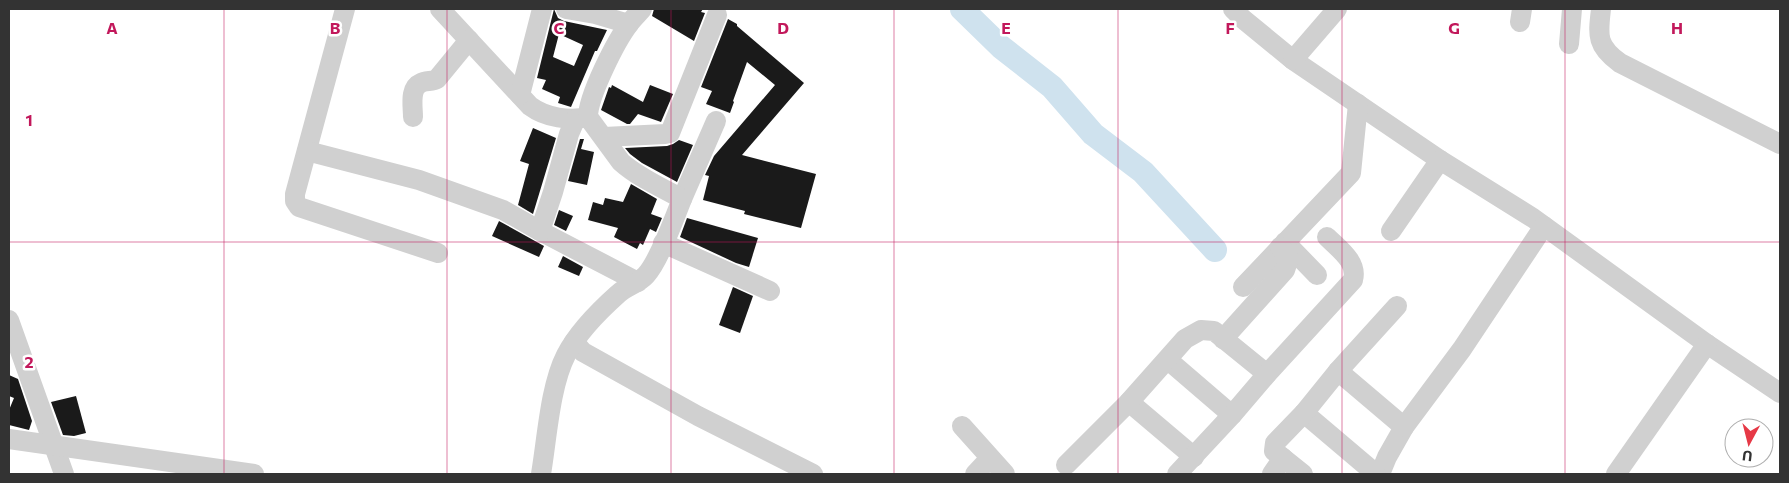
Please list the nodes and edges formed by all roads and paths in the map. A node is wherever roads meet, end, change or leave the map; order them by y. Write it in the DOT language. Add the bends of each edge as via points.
graph roads {
  1 [pos="345,9"];
  2 [pos="440,9"];
  3 [pos="542,9"];
  4 [pos="566,9"];
  5 [pos="642,9"];
  6 [pos="1336,9"];
  7 [pos="1572,9"];
  8 [pos="1601,9"];
  9 [pos="1242,12"];
  10 [pos="718,15"];
  11 [pos="629,24"];
  12 [pos="469,40"];
  13 [pos="1569,44"];
  14 [pos="1293,60"];
  15 [pos="520,95"];
  16 [pos="1358,104"];
  17 [pos="413,116"];
  18 [pos="582,119"];
  19 [pos="716,121"];
  20 [pos="604,137"];
  21 [pos="1780,144"];
  22 [pos="307,151"];
  23 [pos="1440,160"];
  24 [pos="682,199"];
  25 [pos="1544,226"];
  26 [pos="540,231"];
  27 [pos="1391,231"];
  28 [pos="1327,237"];
  29 [pos="663,244"];
  30 [pos="1282,245"];
  31 [pos="438,253"];
  32 [pos="1317,275"];
  33 [pos="638,282"];
  34 [pos="1243,287"];
  35 [pos="770,291"];
  36 [pos="1397,306"];
  37 [pos="9,320"];
  38 [pos="1224,339"];
  39 [pos="574,342"];
  40 [pos="1707,344"];
  41 [pos="1168,360"];
  42 [pos="1338,371"];
  43 [pos="1267,374"];
  44 [pos="1780,393"];
  45 [pos="1129,402"];
  46 [pos="1304,413"];
  47 [pos="1232,415"];
  48 [pos="962,426"];
  49 [pos="1404,428"];
  50 [pos="9,439"];
  51 [pos="54,446"];
  52 [pos="1194,456"];
  53 [pos="990,458"];
  54 [pos="1066,464"];
  55 [pos="1278,466"];
  56 [pos="64,474"];
  57 [pos="254,474"];
  58 [pos="541,474"];
  59 [pos="813,474"];
  60 [pos="975,474"];
  61 [pos="1005,474"];
  62 [pos="1177,474"];
  63 [pos="1303,474"];
  64 [pos="1376,474"];
  65 [pos="1380,474"];
  66 [pos="1616,474"];
  1 -- 22 [label="street"];
  2 -- 12 [label="street"];
  3 -- 15 [label="street"];
  4 -- 11 [label="street"];
  5 -- 11 [label="street"];
  6 -- 14 [label="street"];
  7 -- 13 [label="street"];
  8 -- 21 [label="street" via="1599,40 1609,55"];
  9 -- 14 [label="street"];
  10 -- 20 [label="street" via="670,132"];
  11 -- 18 [label="street"];
  12 -- 15 [label="street"];
  12 -- 17 [label="street" via="437,79 422,82 416,87 412,96"];
  14 -- 16 [label="street"];
  15 -- 18 [label="street" via="536,110"];
  16 -- 23 [label="street"];
  16 -- 30 [label="street" via="1351,173"];
  18 -- 20 [label="street"];
  18 -- 26 [label="street" via="569,134"];
  19 -- 24 [label="street"];
  20 -- 24 [label="street" via="627,167"];
  22 -- 26 [label="street" via="462,194 503,210"];
  22 -- 31 [label="street" via="295,194 299,207"];
  23 -- 25 [label="street"];
  23 -- 27 [label="street"];
  24 -- 29 [label="street"];
  25 -- 40 [label="street"];
  25 -- 49 [label="street" via="1483,319"];
  26 -- 33 [label="street"];
  28 -- 43 [label="street" via="1353,265 1353,280"];
  29 -- 33 [label="street" via="650,270"];
  29 -- 35 [label="street"];
  30 -- 32 [label="street"];
  30 -- 34 [label="street"];
  30 -- 38 [label="street" via="1289,258 1285,270"];
  33 -- 39 [label="street" via="618,294"];
  36 -- 42 [label="street"];
  37 -- 51 [label="street"];
  38 -- 41 [label="street" via="1214,331 1201,330 1185,339"];
  38 -- 43 [label="street"];
  39 -- 58 [label="street" via="559,373"];
  39 -- 59 [label="street" via="584,352 698,416"];
  40 -- 44 [label="street"];
  40 -- 66 [label="street"];
  41 -- 45 [label="street"];
  41 -- 47 [label="street"];
  42 -- 46 [label="street"];
  42 -- 49 [label="street"];
  43 -- 47 [label="street"];
  45 -- 52 [label="street"];
  45 -- 54 [label="street"];
  46 -- 55 [label="street" via="1274,445"];
  46 -- 64 [label="street"];
  47 -- 52 [label="street"];
  48 -- 53 [label="street"];
  49 -- 65 [label="street"];
  50 -- 51 [label="street"];
  51 -- 56 [label="street"];
  51 -- 57 [label="street"];
  52 -- 62 [label="street"];
  53 -- 60 [label="street"];
  53 -- 61 [label="street"];
  55 -- 63 [label="street"];
}
